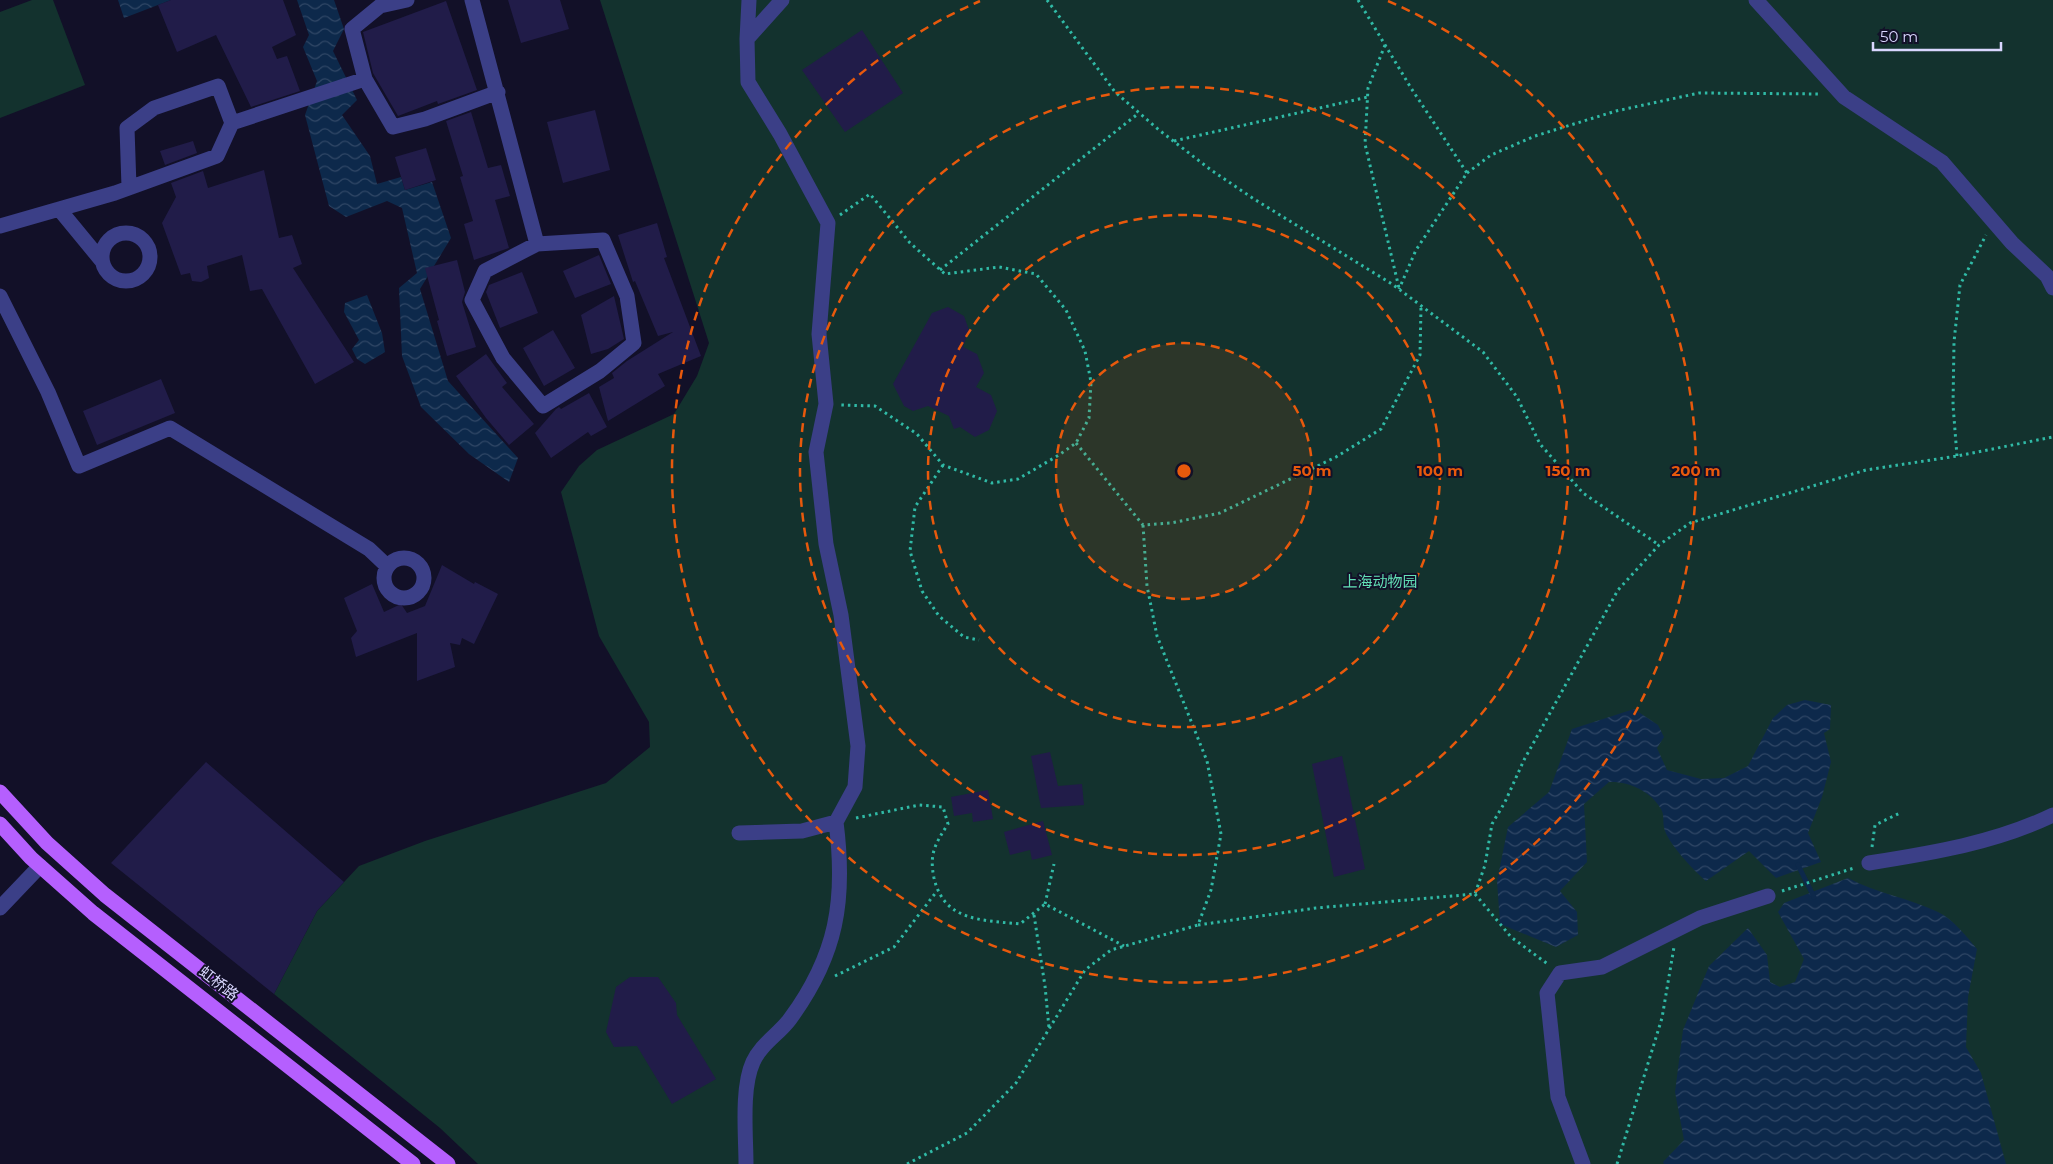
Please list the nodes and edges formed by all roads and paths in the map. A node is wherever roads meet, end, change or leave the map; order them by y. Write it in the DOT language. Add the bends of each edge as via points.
graph roads {
  1 [pos="407,0"];
  2 [pos="472,0"];
  3 [pos="749,0"];
  4 [pos="782,0"];
  5 [pos="1047,0"];
  6 [pos="1358,0"];
  7 [pos="1756,0"];
  8 [pos="747,39"];
  9 [pos="1385,45"];
  10 [pos="365,79"];
  11 [pos="498,92"];
  12 [pos="1844,97"];
  13 [pos="1368,98"];
  14 [pos="1139,112"];
  15 [pos="232,123"];
  16 [pos="1174,141"];
  17 [pos="1467,172"];
  18 [pos="129,187"];
  19 [pos="59,209"];
  20 [pos="1994,220"];
  21 [pos="828,223"];
  22 [pos="0,226"];
  23 [pos="536,244"];
  24 [pos="101,260"];
  25 [pos="940,270"];
  26 [pos="2053,288"];
  27 [pos="1399,289"];
  28 [pos="0,296"];
  29 [pos="1421,306"];
  30 [pos="826,404"];
  31 [pos="2053,436"];
  32 [pos="1076,443"];
  33 [pos="1957,456"];
  34 [pos="943,465"];
  35 [pos="1142,525"];
  36 [pos="1659,545"];
  37 [pos="388,566"];
  38 [pos="979,640"];
  39 [pos="0,792"];
  40 [pos="2053,815"];
  41 [pos="836,822"];
  42 [pos="0,824"];
  43 [pos="739,833"];
  44 [pos="1869,863"];
  45 [pos="1054,864"];
  46 [pos="40,866"];
  47 [pos="1828,876"];
  48 [pos="937,891"];
  49 [pos="1783,891"];
  50 [pos="1475,894"];
  51 [pos="1768,896"];
  52 [pos="1044,904"];
  53 [pos="0,908"];
  54 [pos="1034,915"];
  55 [pos="1198,925"];
  56 [pos="1677,930"];
  57 [pos="1125,946"];
  58 [pos="1560,973"];
  59 [pos="814,982"];
  60 [pos="1049,1029"];
  61 [pos="413,1164"];
  62 [pos="448,1164"];
  63 [pos="746,1164"];
  64 [pos="907,1164"];
  65 [pos="1583,1164"];
  66 [pos="1617,1164"];
  1 -- 10 [label="street" via="380,6 352,29"];
  2 -- 11 [label="street"];
  3 -- 8 [label="street"];
  4 -- 8 [label="street"];
  5 -- 14 [label="path" via="1115,92"];
  6 -- 9 [label="path"];
  7 -- 12 [label="street"];
  8 -- 21 [label="street" via="748,82"];
  9 -- 13 [label="path" via="1368,88"];
  9 -- 17 [label="path"];
  10 -- 11 [label="street" via="394,127"];
  10 -- 15 [label="street"];
  11 -- 23 [label="street"];
  12 -- 17 [label="path" via="1807,93 1699,92 1616,111 1535,136 1491,155"];
  12 -- 20 [label="street" via="1942,162"];
  13 -- 16 [label="path"];
  13 -- 27 [label="path" via="1365,144"];
  14 -- 16 [label="path"];
  14 -- 25 [label="path"];
  15 -- 18 [label="street" via="217,156"];
  15 -- 18 [label="street" via="218,86 154,108 127,128"];
  16 -- 27 [label="path" via="1254,199"];
  17 -- 27 [label="path" via="1416,250"];
  18 -- 19 [label="street"];
  19 -- 22 [label="street"];
  19 -- 24 [label="street"];
  20 -- 26 [label="street" via="2012,243 2047,276"];
  20 -- 33 [label="path" via="1960,285 1954,342 1953,405"];
  21 -- 25 [label="path" via="870,194 910,243"];
  21 -- 30 [label="street" via="819,334"];
  23 -- 23 [label="street" via="485,271 472,300 503,358 543,406 600,371 634,343 627,296 603,240"];
  25 -- 32 [label="path" via="945,274 998,267 1036,274 1066,310 1085,351 1091,382 1090,418"];
  27 -- 29 [label="path"];
  28 -- 37 [label="street" via="48,392 79,466 170,428 369,549"];
  29 -- 35 [label="path" via="1420,355 1381,429 1336,457 1220,513"];
  29 -- 36 [label="path" via="1483,352 1517,397 1540,444 1583,493"];
  30 -- 34 [label="path" via="875,406 916,434"];
  30 -- 41 [label="street" via="816,452 826,544 841,616 858,746 855,787"];
  31 -- 33 [label="path"];
  32 -- 34 [label="path" via="1018,479 992,483"];
  32 -- 35 [label="path"];
  33 -- 36 [label="path" via="1866,470 1794,490 1690,524"];
  34 -- 38 [label="path" via="915,507 910,551 922,591 939,616 964,637"];
  35 -- 55 [label="path" via="1147,586 1157,636 1207,761 1221,834 1211,890"];
  36 -- 50 [label="path" via="1618,590 1524,760 1492,824 1485,865"];
  39 -- 62 [label="main road, 虹桥路" via="47,843 105,895"];
  40 -- 44 [label="street" via="2025,829 1949,850"];
  41 -- 43 [label="street" via="802,831"];
  41 -- 48 [label="path" via="919,805 943,807 948,824 930,862"];
  41 -- 59 [label="street" via="841,860 839,910 832,942"];
  42 -- 46 [label="main road, 虹桥路"];
  45 -- 52 [label="path"];
  46 -- 53 [label="street"];
  46 -- 61 [label="main road, 虹桥路" via="100,919"];
  47 -- 49 [label="path"];
  48 -- 54 [label="path" via="950,909 976,920 1020,924"];
  48 -- 59 [label="path" via="894,947 837,975"];
  50 -- 55 [label="path" via="1316,908"];
  50 -- 58 [label="path" via="1511,938"];
  51 -- 56 [label="street" via="1700,918"];
  52 -- 54 [label="path"];
  52 -- 57 [label="path"];
  54 -- 60 [label="path"];
  55 -- 57 [label="path"];
  56 -- 58 [label="street" via="1602,967"];
  56 -- 66 [label="path" via="1662,1018"];
  57 -- 60 [label="path" via="1111,950 1085,970"];
  58 -- 65 [label="street" via="1547,992 1558,1097"];
  59 -- 63 [label="street" via="789,1021 768,1041 753,1062 747,1087"];
  60 -- 64 [label="path" via="1016,1083 967,1133"];
}
